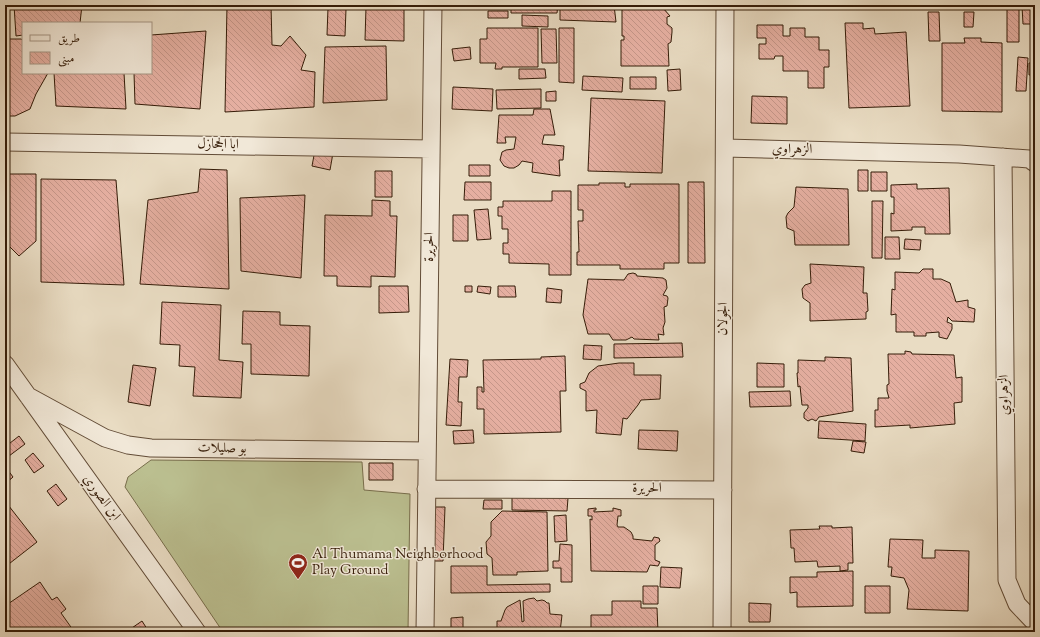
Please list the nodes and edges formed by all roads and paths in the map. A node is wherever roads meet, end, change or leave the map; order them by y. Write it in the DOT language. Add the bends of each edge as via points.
graph roads {
  1 [pos="433,5"];
  2 [pos="725,5"];
  3 [pos="5,142"];
  4 [pos="725,148"];
  5 [pos="431,149"];
  6 [pos="1003,157"];
  7 [pos="1035,163"];
  8 [pos="5,364"];
  9 [pos="28,396"];
  10 [pos="427,451"];
  11 [pos="426,489"];
  12 [pos="723,490"];
  13 [pos="1035,623"];
  14 [pos="197,632"];
  15 [pos="425,632"];
  16 [pos="722,632"];
  1 -- 5 [label="street, الحريرة"];
  2 -- 4 [label="street, الجولان"];
  3 -- 5 [label="street, ابا الجحازل"];
  4 -- 6 [label="street, الزهراوي"];
  4 -- 12 [label="street, الجولان"];
  5 -- 10 [label="street, الحريرة"];
  6 -- 7 [label="street, الزهراوي" via="1029,159"];
  6 -- 13 [label="street, الزهراوي" via="1007,580 1017,604"];
  8 -- 9 [label="street, ابن الصوري"];
  9 -- 10 [label="street, بو صليلات" via="105,438 128,445 151,448"];
  9 -- 14 [label="street, ابن الصوري"];
  10 -- 11 [label="street, الحريرة"];
  11 -- 12 [label="street, الحريرة"];
  11 -- 15 [label="street, الحريرة"];
  12 -- 16 [label="street, الجولان"];
}
